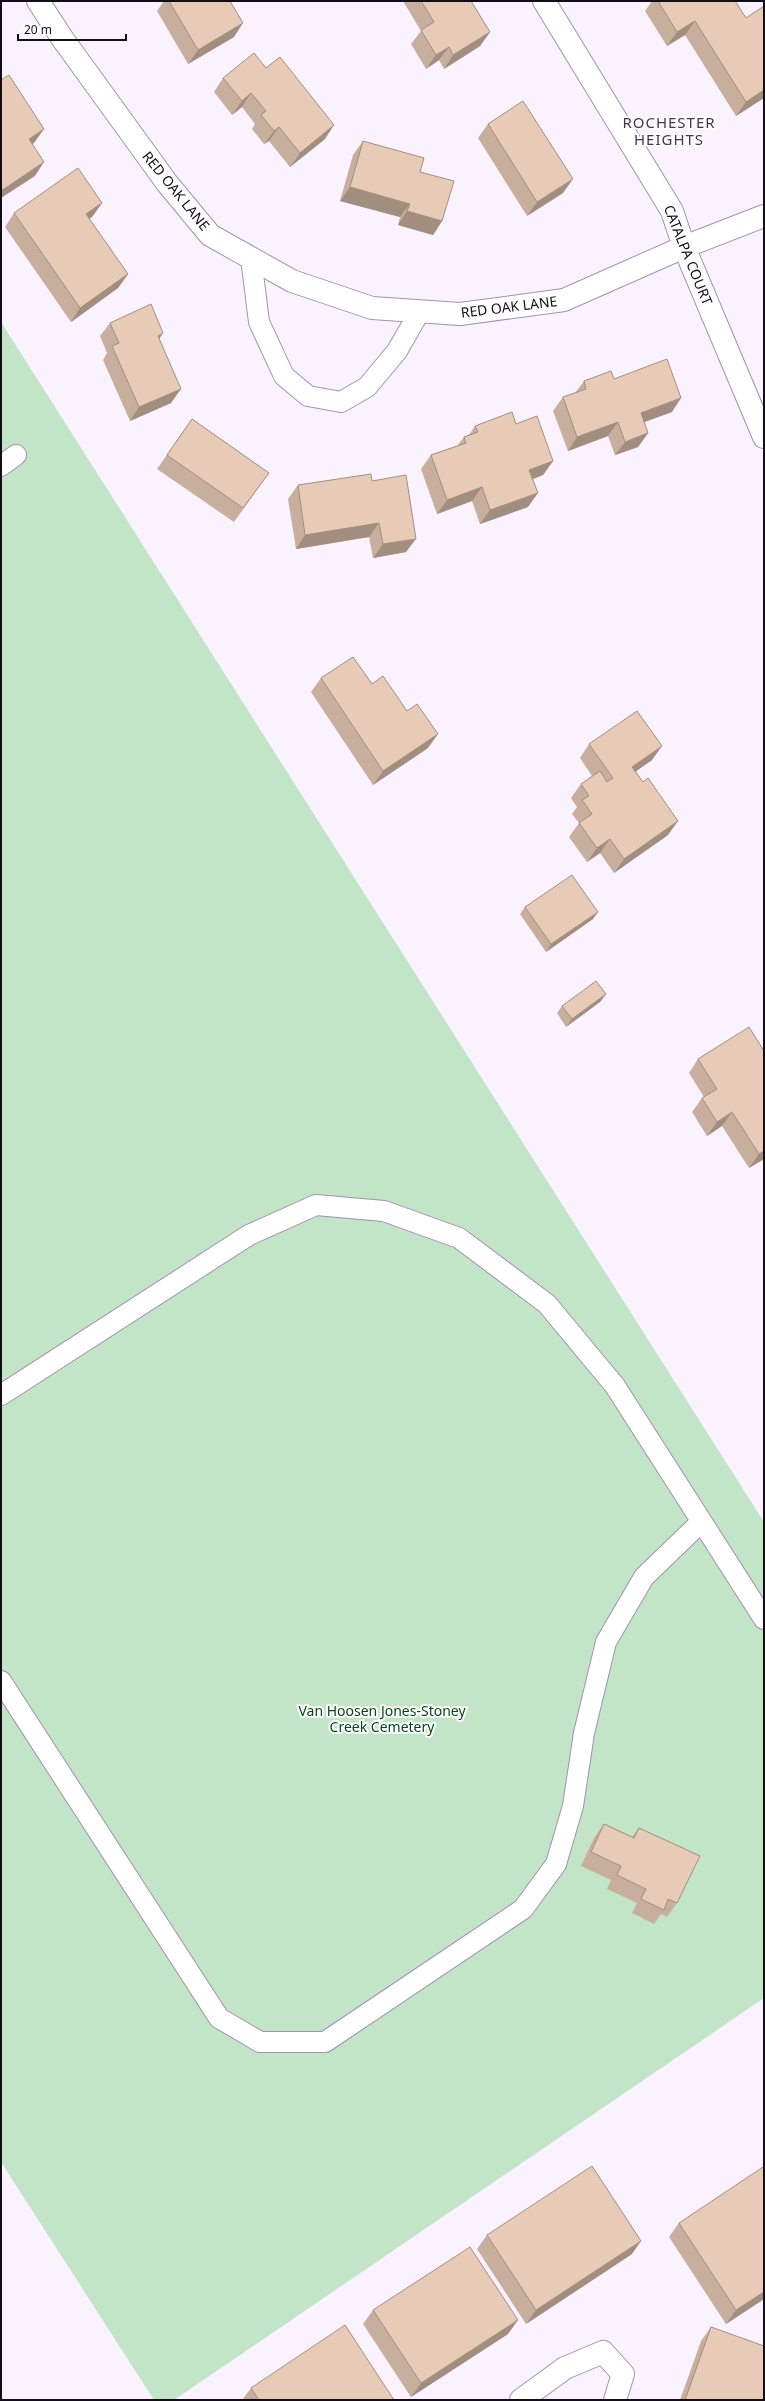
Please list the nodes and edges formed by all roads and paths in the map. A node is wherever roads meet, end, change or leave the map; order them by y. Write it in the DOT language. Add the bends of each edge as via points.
graph roads {
  1 [pos="38,1"];
  2 [pos="544,1"];
  3 [pos="764,216"];
  4 [pos="684,247"];
  5 [pos="252,258"];
  6 [pos="420,311"];
  7 [pos="764,437"];
  8 [pos="1,1395"];
  9 [pos="701,1522"];
  10 [pos="764,1619"];
  11 [pos="1,1681"];
  12 [pos="521,2400"];
  13 [pos="615,2400"];
  1 -- 5 [label="street, RED OAK LANE" via="119,118 167,183 210,235"];
  2 -- 4 [label="street, CATALPA COURT" via="672,211"];
  3 -- 4 [label="street, RED OAK LANE"];
  4 -- 6 [label="street, RED OAK LANE" via="564,300 460,314"];
  4 -- 7 [label="street, CATALPA COURT"];
  5 -- 6 [label="street, RED OAK LANE" via="292,281 372,308"];
  5 -- 6 [label="lane" via="259,322 284,376 308,396 341,402 367,388 397,351"];
  8 -- 9 [label="lane" via="248,1235 316,1205 384,1211 458,1238 547,1304 615,1386"];
  9 -- 10 [label="lane"];
  9 -- 11 [label="lane" via="644,1578 606,1642 584,1733 573,1806 556,1864 523,1909 324,2042 260,2042 219,2018"];
  12 -- 13 [label="street" via="565,2368 603,2352 624,2374"];
}
